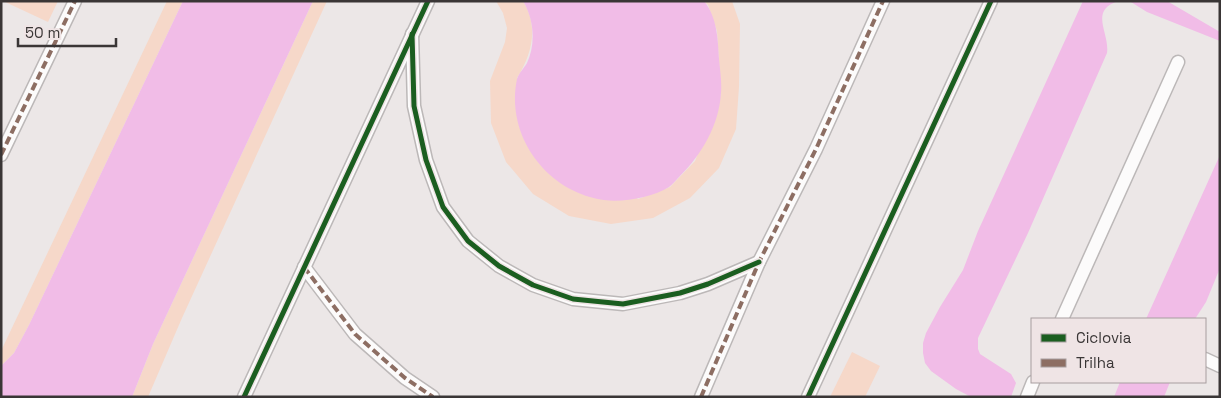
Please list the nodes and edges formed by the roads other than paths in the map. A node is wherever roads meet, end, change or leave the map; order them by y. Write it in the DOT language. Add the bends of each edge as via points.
graph roads {
  1 [pos="75,1"];
  2 [pos="428,1"];
  3 [pos="883,1"];
  4 [pos="991,1"];
  5 [pos="412,34"];
  6 [pos="1178,62"];
  7 [pos="1,156"];
  8 [pos="760,262"];
  9 [pos="304,267"];
  10 [pos="1062,318"];
  11 [pos="1206,359"];
  12 [pos="1220,366"];
  13 [pos="1033,383"];
  14 [pos="244,397"];
  15 [pos="433,397"];
  16 [pos="701,397"];
  17 [pos="808,397"];
  18 [pos="1027,397"];
  1 -- 7 [label="street"];
  2 -- 5 [label="street"];
  3 -- 8 [label="street"];
  4 -- 17 [label="street"];
  5 -- 8 [label="street" via="414,106 426,160 443,207 468,241 499,266 533,285 573,299 623,304 680,293"];
  5 -- 9 [label="street"];
  6 -- 10 [label="street"];
  8 -- 16 [label="street"];
  9 -- 14 [label="street"];
  9 -- 15 [label="street" via="355,334 405,378"];
  11 -- 12 [label="street"];
  13 -- 18 [label="street"];
}
